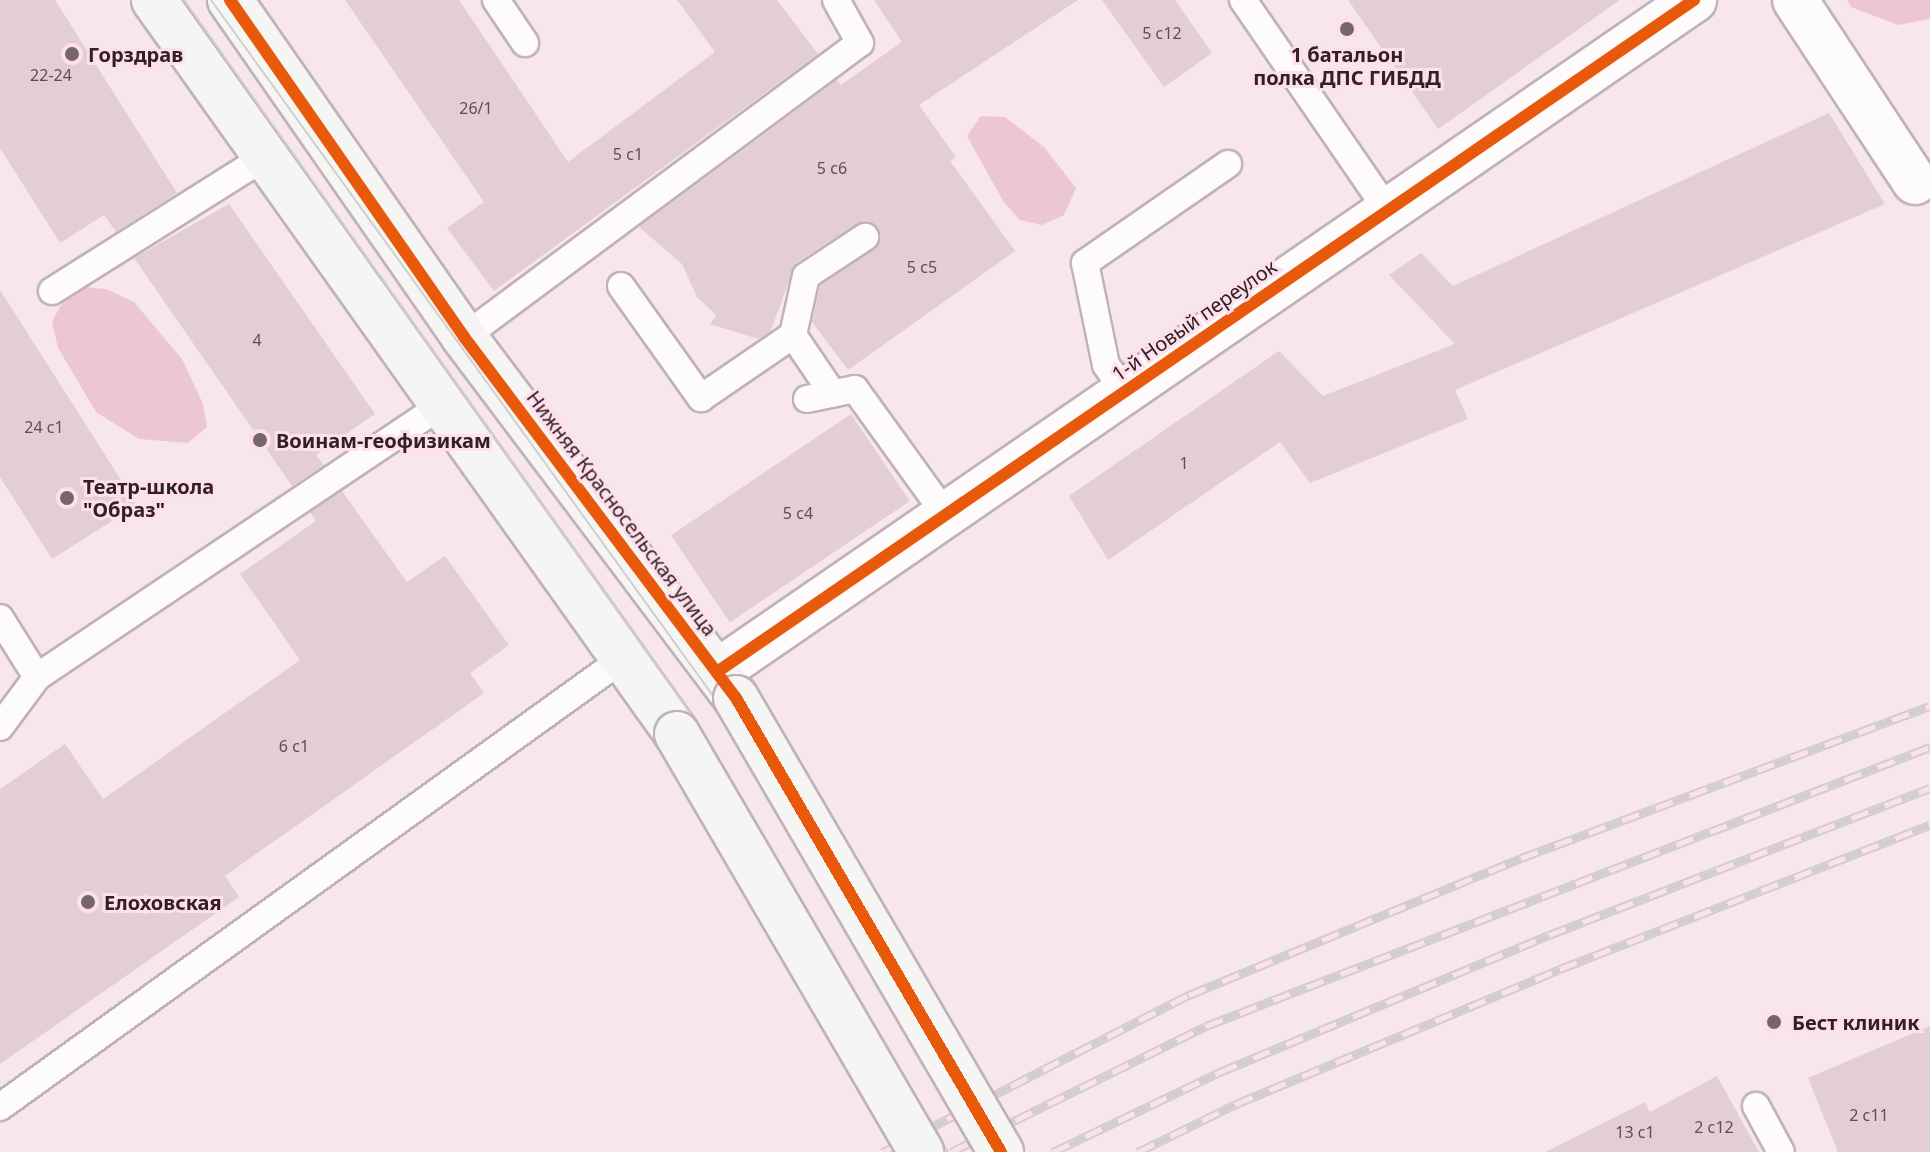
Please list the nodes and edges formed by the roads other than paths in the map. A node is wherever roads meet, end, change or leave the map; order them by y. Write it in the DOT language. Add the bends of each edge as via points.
graph roads {
  1 [pos="154,0"];
  2 [pos="230,0"];
  3 [pos="496,0"];
  4 [pos="836,0"];
  5 [pos="1243,0"];
  6 [pos="1694,0"];
  7 [pos="1795,0"];
  8 [pos="525,43"];
  9 [pos="265,157"];
  10 [pos="1228,164"];
  11 [pos="1922,190"];
  12 [pos="1388,211"];
  13 [pos="865,237"];
  14 [pos="621,286"];
  15 [pos="52,291"];
  16 [pos="793,335"];
  17 [pos="464,337"];
  18 [pos="1125,392"];
  19 [pos="440,406"];
  20 [pos="946,515"];
  21 [pos="0,618"];
  22 [pos="625,657"];
  23 [pos="37,677"];
  24 [pos="726,685"];
  25 [pos="0,727"];
  26 [pos="1756,1106"];
  27 [pos="0,1107"];
  28 [pos="921,1152"];
  29 [pos="1001,1152"];
  30 [pos="1781,1152"];
  1 -- 9 [label="street"];
  2 -- 17 [label="street, Нижняя Красносельская улица"];
  3 -- 8 [label="lane"];
  4 -- 17 [label="lane" via="860,43"];
  5 -- 12 [label="lane"];
  6 -- 12 [label="street, 1-й Новый переулок"];
  7 -- 11 [label="street"];
  9 -- 15 [label="lane"];
  9 -- 19 [label="street"];
  10 -- 18 [label="lane" via="1085,263 1106,365"];
  12 -- 18 [label="street, 1-й Новый переулок"];
  13 -- 16 [label="lane" via="806,276"];
  14 -- 16 [label="lane" via="701,398"];
  16 -- 20 [label="lane" via="820,397 855,389"];
  17 -- 24 [label="street, Нижняя Красносельская улица"];
  18 -- 20 [label="street, 1-й Новый переулок"];
  19 -- 22 [label="street"];
  19 -- 23 [label="lane"];
  20 -- 24 [label="street, 1-й Новый переулок"];
  21 -- 23 [label="lane"];
  22 -- 27 [label="lane"];
  22 -- 28 [label="street, bridge" via="677,734"];
  23 -- 25 [label="lane"];
  24 -- 29 [label="street, Нижняя Красносельская улица, bridge"];
  26 -- 30 [label="lane"];
}
